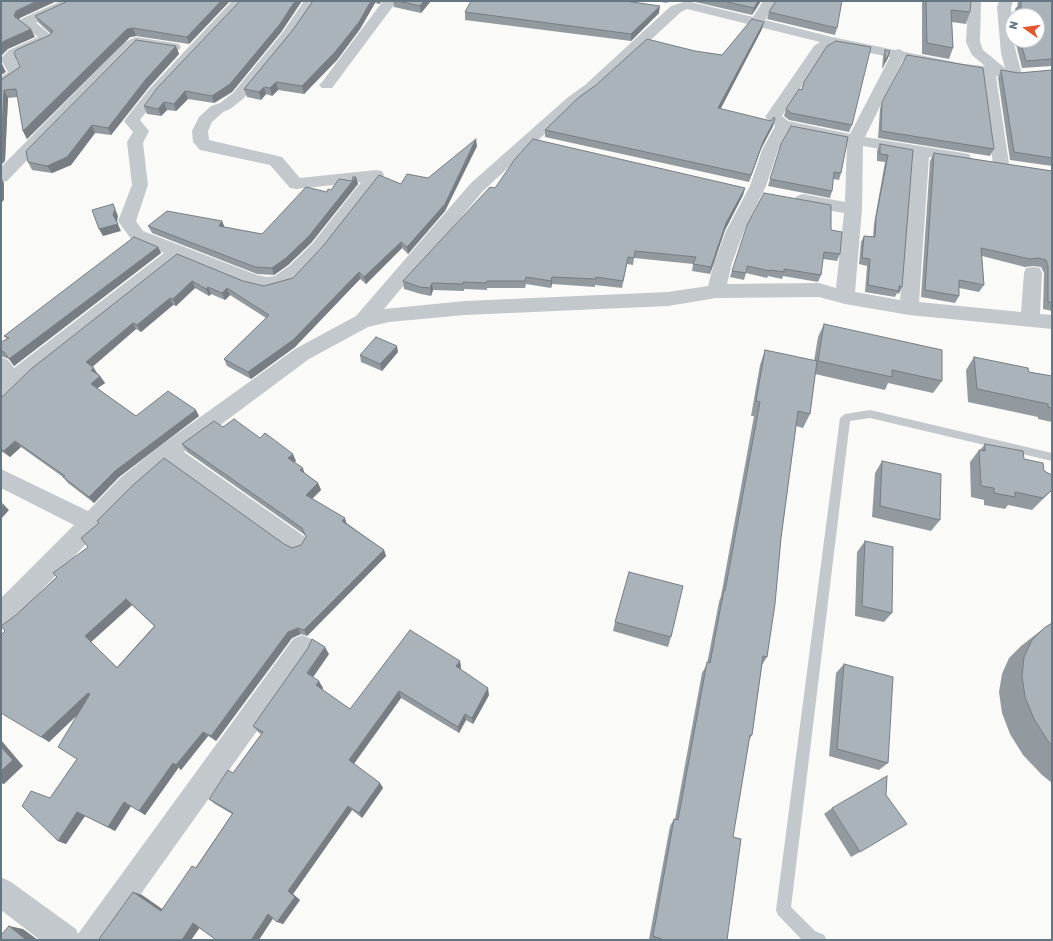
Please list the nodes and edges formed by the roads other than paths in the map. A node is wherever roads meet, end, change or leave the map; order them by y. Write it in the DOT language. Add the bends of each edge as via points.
graph roads {
  1 [pos="72,1"];
  2 [pos="240,1"];
  3 [pos="311,1"];
  4 [pos="390,1"];
  5 [pos="770,1"];
  6 [pos="959,1"];
  7 [pos="1006,1"];
  8 [pos="710,5"];
  9 [pos="659,7"];
  10 [pos="676,9"];
  11 [pos="756,22"];
  12 [pos="832,41"];
  13 [pos="194,51"];
  14 [pos="899,53"];
  15 [pos="1001,73"];
  16 [pos="1030,74"];
  17 [pos="1,84"];
  18 [pos="327,84"];
  19 [pos="783,125"];
  20 [pos="854,140"];
  21 [pos="921,152"];
  22 [pos="1,177"];
  23 [pos="762,193"];
  24 [pos="853,209"];
  25 [pos="177,252"];
  26 [pos="1033,273"];
  27 [pos="716,291"];
  28 [pos="845,297"];
  29 [pos="909,308"];
  30 [pos="1030,318"];
  31 [pos="363,321"];
  32 [pos="1052,322"];
  33 [pos="5,378"];
  34 [pos="168,452"];
  35 [pos="1052,457"];
  36 [pos="1,478"];
  37 [pos="91,523"];
  38 [pos="296,543"];
  39 [pos="1,615"];
  40 [pos="302,647"];
  41 [pos="1,892"];
  42 [pos="65,940"];
  43 [pos="90,940"];
  44 [pos="819,940"];
  1 -- 17 [label="street" via="26,22 48,38 11,56 8,59 16,73"];
  2 -- 13 [label="street"];
  3 -- 25 [label="street" via="288,35 238,96 205,120 200,131 201,142 206,146 276,160 296,184 376,175 318,248 288,278 279,282 267,284 253,281"];
  4 -- 18 [label="street"];
  5 -- 11 [label="street"];
  6 -- 15 [label="street" via="975,2 973,42 977,52"];
  7 -- 15 [label="street" via="1004,7 1008,53"];
  8 -- 10 [label="street" via="686,5"];
  8 -- 11 [label="street"];
  9 -- 10 [label="street"];
  10 -- 31 [label="street" via="590,88 572,101 538,142 477,187"];
  11 -- 12 [label="street"];
  12 -- 14 [label="street"];
  12 -- 19 [label="street" via="819,49 773,117"];
  13 -- 22 [label="street" via="136,41"];
  13 -- 25 [label="street" via="155,90 132,121 141,131 135,142 140,185 127,221 137,235"];
  14 -- 15 [label="street" via="964,68"];
  14 -- 20 [label="street"];
  15 -- 16 [label="street"];
  15 -- 21 [label="street" via="996,163"];
  19 -- 20 [label="street"];
  19 -- 23 [label="street" via="770,150"];
  20 -- 21 [label="street"];
  20 -- 24 [label="street"];
  21 -- 29 [label="street"];
  23 -- 24 [label="street"];
  23 -- 27 [label="street" via="735,231 722,263"];
  24 -- 28 [label="street"];
  25 -- 33 [label="street"];
  26 -- 30 [label="street"];
  27 -- 28 [label="street" via="819,290"];
  27 -- 31 [label="street" via="668,299 465,308 389,315"];
  28 -- 29 [label="street"];
  29 -- 30 [label="street"];
  30 -- 32 [label="street"];
  31 -- 34 [label="street" via="302,354"];
  34 -- 37 [label="street" via="128,485"];
  34 -- 38 [label="street"];
  35 -- 44 [label="lane" via="870,414 844,418 783,910 811,938"];
  36 -- 37 [label="street"];
  37 -- 39 [label="street"];
  40 -- 43 [label="street"];
  41 -- 42 [label="street"];
}
